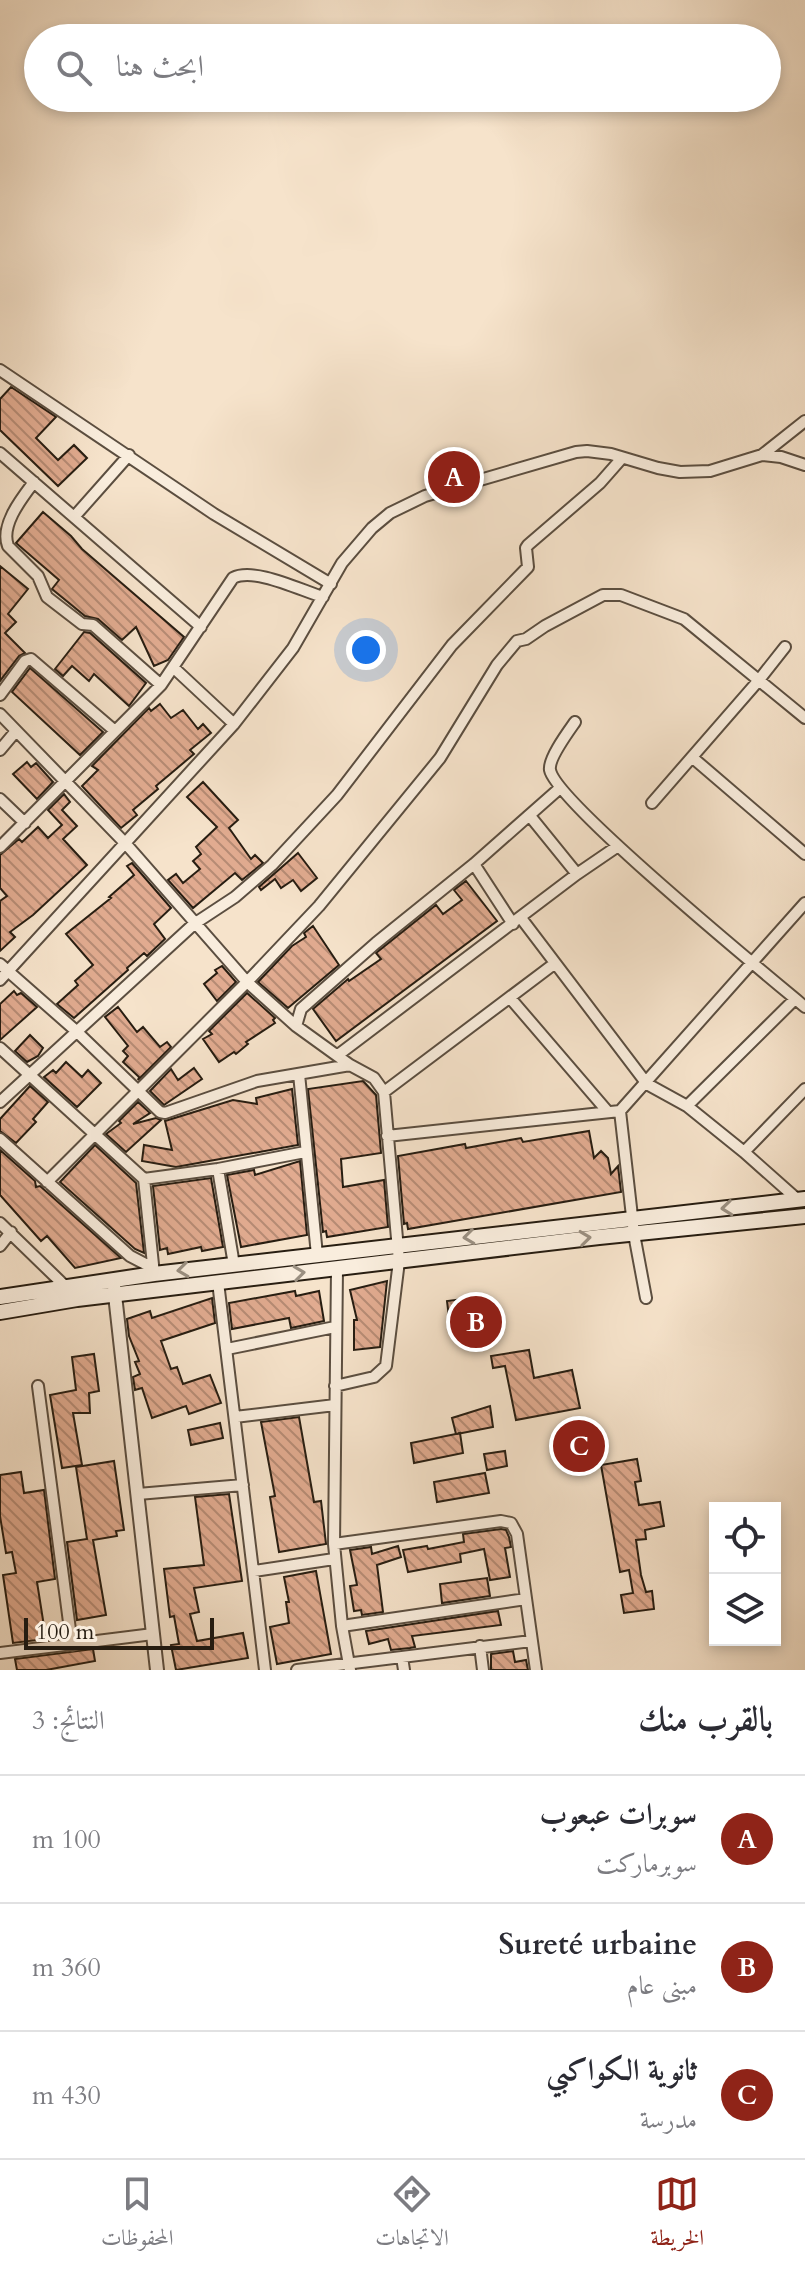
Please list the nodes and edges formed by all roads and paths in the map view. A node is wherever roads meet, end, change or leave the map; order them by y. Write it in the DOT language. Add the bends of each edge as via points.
graph roads {
  1 [pos="0,370"];
  2 [pos="805,421"];
  3 [pos="0,453"];
  4 [pos="129,455"];
  5 [pos="762,455"];
  6 [pos="622,458"];
  7 [pos="805,465"];
  8 [pos="34,482"];
  9 [pos="74,517"];
  10 [pos="331,584"];
  11 [pos="323,597"];
  12 [pos="201,627"];
  13 [pos="785,647"];
  14 [pos="174,668"];
  15 [pos="759,680"];
  16 [pos="161,685"];
  17 [pos="0,695"];
  18 [pos="0,714"];
  19 [pos="805,718"];
  20 [pos="575,722"];
  21 [pos="234,724"];
  22 [pos="16,731"];
  23 [pos="115,731"];
  24 [pos="0,750"];
  25 [pos="693,758"];
  26 [pos="65,782"];
  27 [pos="560,788"];
  28 [pos="0,799"];
  29 [pos="652,803"];
  30 [pos="530,816"];
  31 [pos="25,823"];
  32 [pos="126,844"];
  33 [pos="618,846"];
  34 [pos="0,847"];
  35 [pos="805,854"];
  36 [pos="474,864"];
  37 [pos="577,874"];
  38 [pos="805,903"];
  39 [pos="517,921"];
  40 [pos="194,924"];
  41 [pos="752,963"];
  42 [pos="554,964"];
  43 [pos="3,972"];
  44 [pos="247,982"];
  45 [pos="511,999"];
  46 [pos="795,999"];
  47 [pos="805,1007"];
  48 [pos="296,1026"];
  49 [pos="75,1030"];
  50 [pos="0,1048"];
  51 [pos="338,1055"];
  52 [pos="350,1065"];
  53 [pos="30,1074"];
  54 [pos="299,1074"];
  55 [pos="647,1084"];
  56 [pos="138,1091"];
  57 [pos="384,1092"];
  58 [pos="803,1096"];
  59 [pos="0,1102"];
  60 [pos="687,1106"];
  61 [pos="620,1111"];
  62 [pos="608,1112"];
  63 [pos="95,1136"];
  64 [pos="387,1136"];
  65 [pos="0,1139"];
  66 [pos="305,1152"];
  67 [pos="744,1152"];
  68 [pos="218,1169"];
  69 [pos="144,1179"];
  70 [pos="47,1182"];
  71 [pos="801,1200"];
  72 [pos="805,1216"];
  73 [pos="0,1223"];
  74 [pos="633,1226"];
  75 [pos="11,1232"];
  76 [pos="0,1246"];
  77 [pos="399,1253"];
  78 [pos="317,1255"];
  79 [pos="234,1265"];
  80 [pos="337,1269"];
  81 [pos="153,1271"];
  82 [pos="113,1279"];
  83 [pos="218,1282"];
  84 [pos="65,1287"];
  85 [pos="115,1296"];
  86 [pos="0,1297"];
  87 [pos="646,1298"];
  88 [pos="77,1299"];
  89 [pos="0,1312"];
  90 [pos="335,1327"];
  91 [pos="227,1349"];
  92 [pos="38,1386"];
  93 [pos="335,1386"];
  94 [pos="335,1405"];
  95 [pos="235,1417"];
  96 [pos="243,1485"];
  97 [pos="138,1494"];
  98 [pos="334,1544"];
  99 [pos="334,1559"];
  100 [pos="254,1571"];
  101 [pos="526,1599"];
  102 [pos="342,1626"];
  103 [pos="153,1634"];
  104 [pos="531,1641"];
  105 [pos="72,1645"];
  106 [pos="480,1646"];
  107 [pos="0,1653"];
  108 [pos="402,1657"];
  109 [pos="349,1667"];
  110 [pos="157,1670"];
  111 [pos="265,1670"];
  112 [pos="297,1670"];
  113 [pos="404,1670"];
  114 [pos="483,1670"];
  115 [pos="536,1670"];
  1 -- 4 [label="street"];
  2 -- 5 [label="street"];
  3 -- 8 [label="street"];
  4 -- 9 [label="street"];
  4 -- 10 [label="street"];
  5 -- 6 [label="street" via="710,471 680,472"];
  5 -- 7 [label="street"];
  6 -- 10 [label="street" via="576,452 405,504 372,528"];
  6 -- 40 [label="street" via="528,545 528,567 452,645 337,795 272,865"];
  8 -- 9 [label="street"];
  8 -- 16 [label="street" via="14,509 8,546 38,576 47,597 82,624 93,625"];
  9 -- 12 [label="street"];
  10 -- 11 [label="street"];
  11 -- 12 [label="street" via="255,575 239,575"];
  11 -- 21 [label="street" via="293,648"];
  12 -- 14 [label="street"];
  13 -- 15 [label="street"];
  14 -- 16 [label="street"];
  14 -- 21 [label="street"];
  15 -- 19 [label="street"];
  15 -- 25 [label="street"];
  15 -- 44 [label="street" via="684,619 613,594 517,641 440,758 319,906"];
  16 -- 23 [label="street"];
  17 -- 23 [label="street" via="31,659"];
  18 -- 22 [label="street"];
  20 -- 27 [label="street" via="550,764"];
  21 -- 32 [label="street"];
  22 -- 24 [label="street"];
  22 -- 26 [label="street"];
  23 -- 26 [label="street"];
  25 -- 29 [label="street"];
  25 -- 35 [label="street"];
  26 -- 31 [label="street"];
  26 -- 32 [label="street"];
  27 -- 30 [label="street"];
  27 -- 33 [label="street"];
  28 -- 31 [label="street"];
  30 -- 36 [label="street"];
  30 -- 37 [label="street"];
  31 -- 34 [label="street"];
  32 -- 40 [label="street"];
  32 -- 43 [label="street"];
  33 -- 37 [label="street"];
  33 -- 41 [label="street"];
  36 -- 39 [label="street"];
  36 -- 48 [label="street" via="301,1009"];
  37 -- 39 [label="street"];
  38 -- 41 [label="street"];
  39 -- 42 [label="street"];
  39 -- 51 [label="street"];
  40 -- 44 [label="street"];
  40 -- 49 [label="street"];
  41 -- 46 [label="street"];
  41 -- 55 [label="street"];
  42 -- 45 [label="street"];
  42 -- 55 [label="street"];
  43 -- 49 [label="street"];
  44 -- 48 [label="street"];
  44 -- 56 [label="street"];
  45 -- 57 [label="street"];
  45 -- 62 [label="street"];
  46 -- 47 [label="street"];
  46 -- 60 [label="street"];
  48 -- 51 [label="street"];
  49 -- 53 [label="street"];
  49 -- 56 [label="street"];
  50 -- 53 [label="street"];
  51 -- 52 [label="street"];
  52 -- 54 [label="street"];
  52 -- 57 [label="street" via="374,1078"];
  53 -- 59 [label="street"];
  53 -- 63 [label="street"];
  54 -- 56 [label="street" via="228,1089 170,1113 160,1112"];
  54 -- 66 [label="street"];
  55 -- 60 [label="street"];
  55 -- 61 [label="street"];
  56 -- 63 [label="street"];
  57 -- 64 [label="street"];
  58 -- 67 [label="street"];
  60 -- 67 [label="street"];
  61 -- 62 [label="street"];
  61 -- 74 [label="street"];
  62 -- 64 [label="street"];
  63 -- 69 [label="street"];
  63 -- 70 [label="street"];
  64 -- 77 [label="street"];
  65 -- 70 [label="street"];
  66 -- 68 [label="street"];
  66 -- 78 [label="street"];
  67 -- 71 [label="street"];
  68 -- 69 [label="street"];
  68 -- 79 [label="street"];
  69 -- 81 [label="street"];
  70 -- 81 [label="street"];
  71 -- 74 [label="main road, one-way"];
  72 -- 74 [label="main road"];
  73 -- 75 [label="street"];
  74 -- 77 [label="main road"];
  74 -- 87 [label="street"];
  75 -- 76 [label="street"];
  75 -- 84 [label="street"];
  77 -- 78 [label="main road"];
  77 -- 80 [label="main road"];
  77 -- 93 [label="street" via="386,1366 374,1377"];
  78 -- 79 [label="main road"];
  79 -- 81 [label="main road, one-way"];
  83 -- 80 [label="main road, one-way"];
  80 -- 90 [label="street"];
  81 -- 82 [label="main road"];
  82 -- 84 [label="main road"];
  82 -- 85 [label="street"];
  83 -- 85 [label="main road"];
  83 -- 91 [label="street"];
  84 -- 86 [label="main road"];
  84 -- 88 [label="street"];
  85 -- 88 [label="main road"];
  85 -- 97 [label="street"];
  88 -- 89 [label="main road"];
  90 -- 91 [label="street"];
  90 -- 93 [label="street"];
  91 -- 95 [label="street"];
  92 -- 105 [label="street"];
  93 -- 94 [label="street"];
  94 -- 95 [label="street"];
  94 -- 98 [label="street"];
  95 -- 96 [label="street"];
  96 -- 97 [label="street"];
  96 -- 100 [label="street"];
  97 -- 103 [label="street"];
  98 -- 99 [label="street"];
  98 -- 101 [label="street" via="511,1523"];
  99 -- 100 [label="street"];
  99 -- 102 [label="street"];
  100 -- 111 [label="street"];
  101 -- 102 [label="street"];
  101 -- 104 [label="street"];
  102 -- 109 [label="street"];
  103 -- 105 [label="street"];
  103 -- 110 [label="street"];
  104 -- 106 [label="street"];
  104 -- 115 [label="street"];
  105 -- 107 [label="street"];
  106 -- 108 [label="street"];
  106 -- 114 [label="street"];
  108 -- 109 [label="street"];
  108 -- 113 [label="street"];
  109 -- 112 [label="street"];
}
